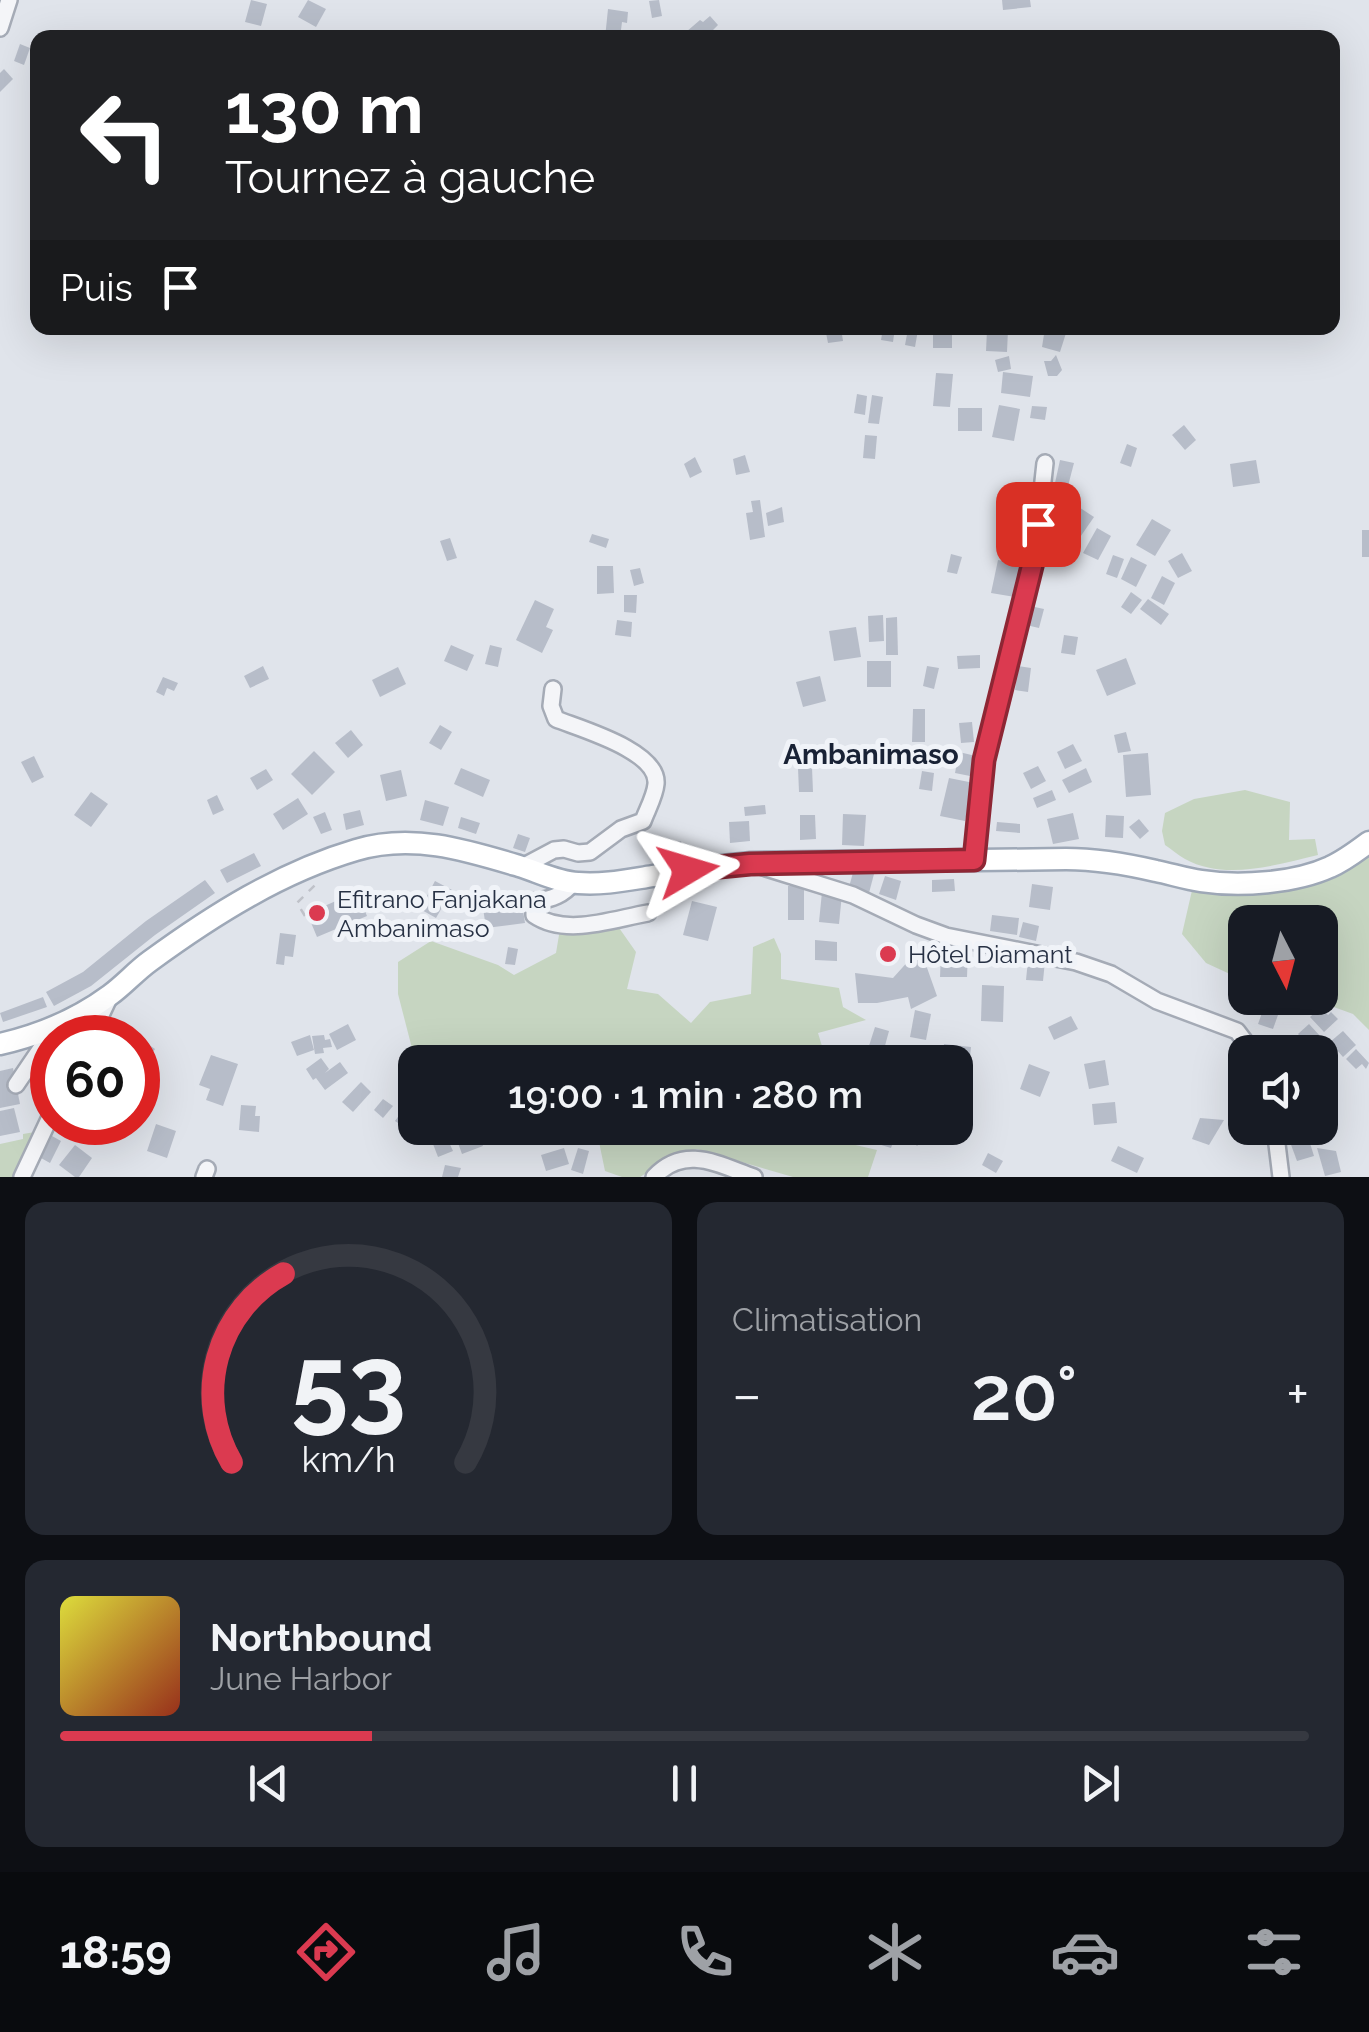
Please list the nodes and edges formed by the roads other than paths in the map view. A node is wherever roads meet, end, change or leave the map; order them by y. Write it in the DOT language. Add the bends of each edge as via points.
graph roads {
  1 [pos="9,0"];
  2 [pos="0,28"];
  3 [pos="1045,463"];
  4 [pos="553,689"];
  5 [pos="1369,842"];
  6 [pos="974,860"];
  7 [pos="750,864"];
  8 [pos="522,867"];
  9 [pos="573,883"];
  10 [pos="648,913"];
  11 [pos="110,995"];
  12 [pos="77,1015"];
  13 [pos="101,1015"];
  14 [pos="1240,1035"];
  15 [pos="30,1036"];
  16 [pos="0,1044"];
  17 [pos="30,1064"];
  18 [pos="16,1085"];
  19 [pos="37,1145"];
  20 [pos="1277,1145"];
  21 [pos="22,1177"];
  22 [pos="654,1177"];
  23 [pos="754,1177"];
  24 [pos="1280,1177"];
  1 -- 2 [label="street"];
  3 -- 6 [label="street" via="1035,554 984,760"];
  4 -- 8 [label="street" via="556,718 635,751 655,773 656,784 642,821 590,852 554,850"];
  5 -- 6 [label="main road" via="1311,874 1247,882 1202,882 1100,859"];
  6 -- 7 [label="main road"];
  7 -- 9 [label="main road"];
  7 -- 14 [label="street" via="853,895 946,936 1111,974 1156,1001"];
  8 -- 9 [label="main road"];
  8 -- 11 [label="main road" via="435,843 361,848 310,865 221,912"];
  9 -- 10 [label="street" via="537,901 534,915 572,925"];
  11 -- 12 [label="main road"];
  11 -- 13 [label="street"];
  15 -- 16 [label="main road"];
  17 -- 18 [label="street"];
  19 -- 21 [label="street"];
  20 -- 24 [label="street"];
  22 -- 23 [label="street" via="670,1163 701,1158"];
}
